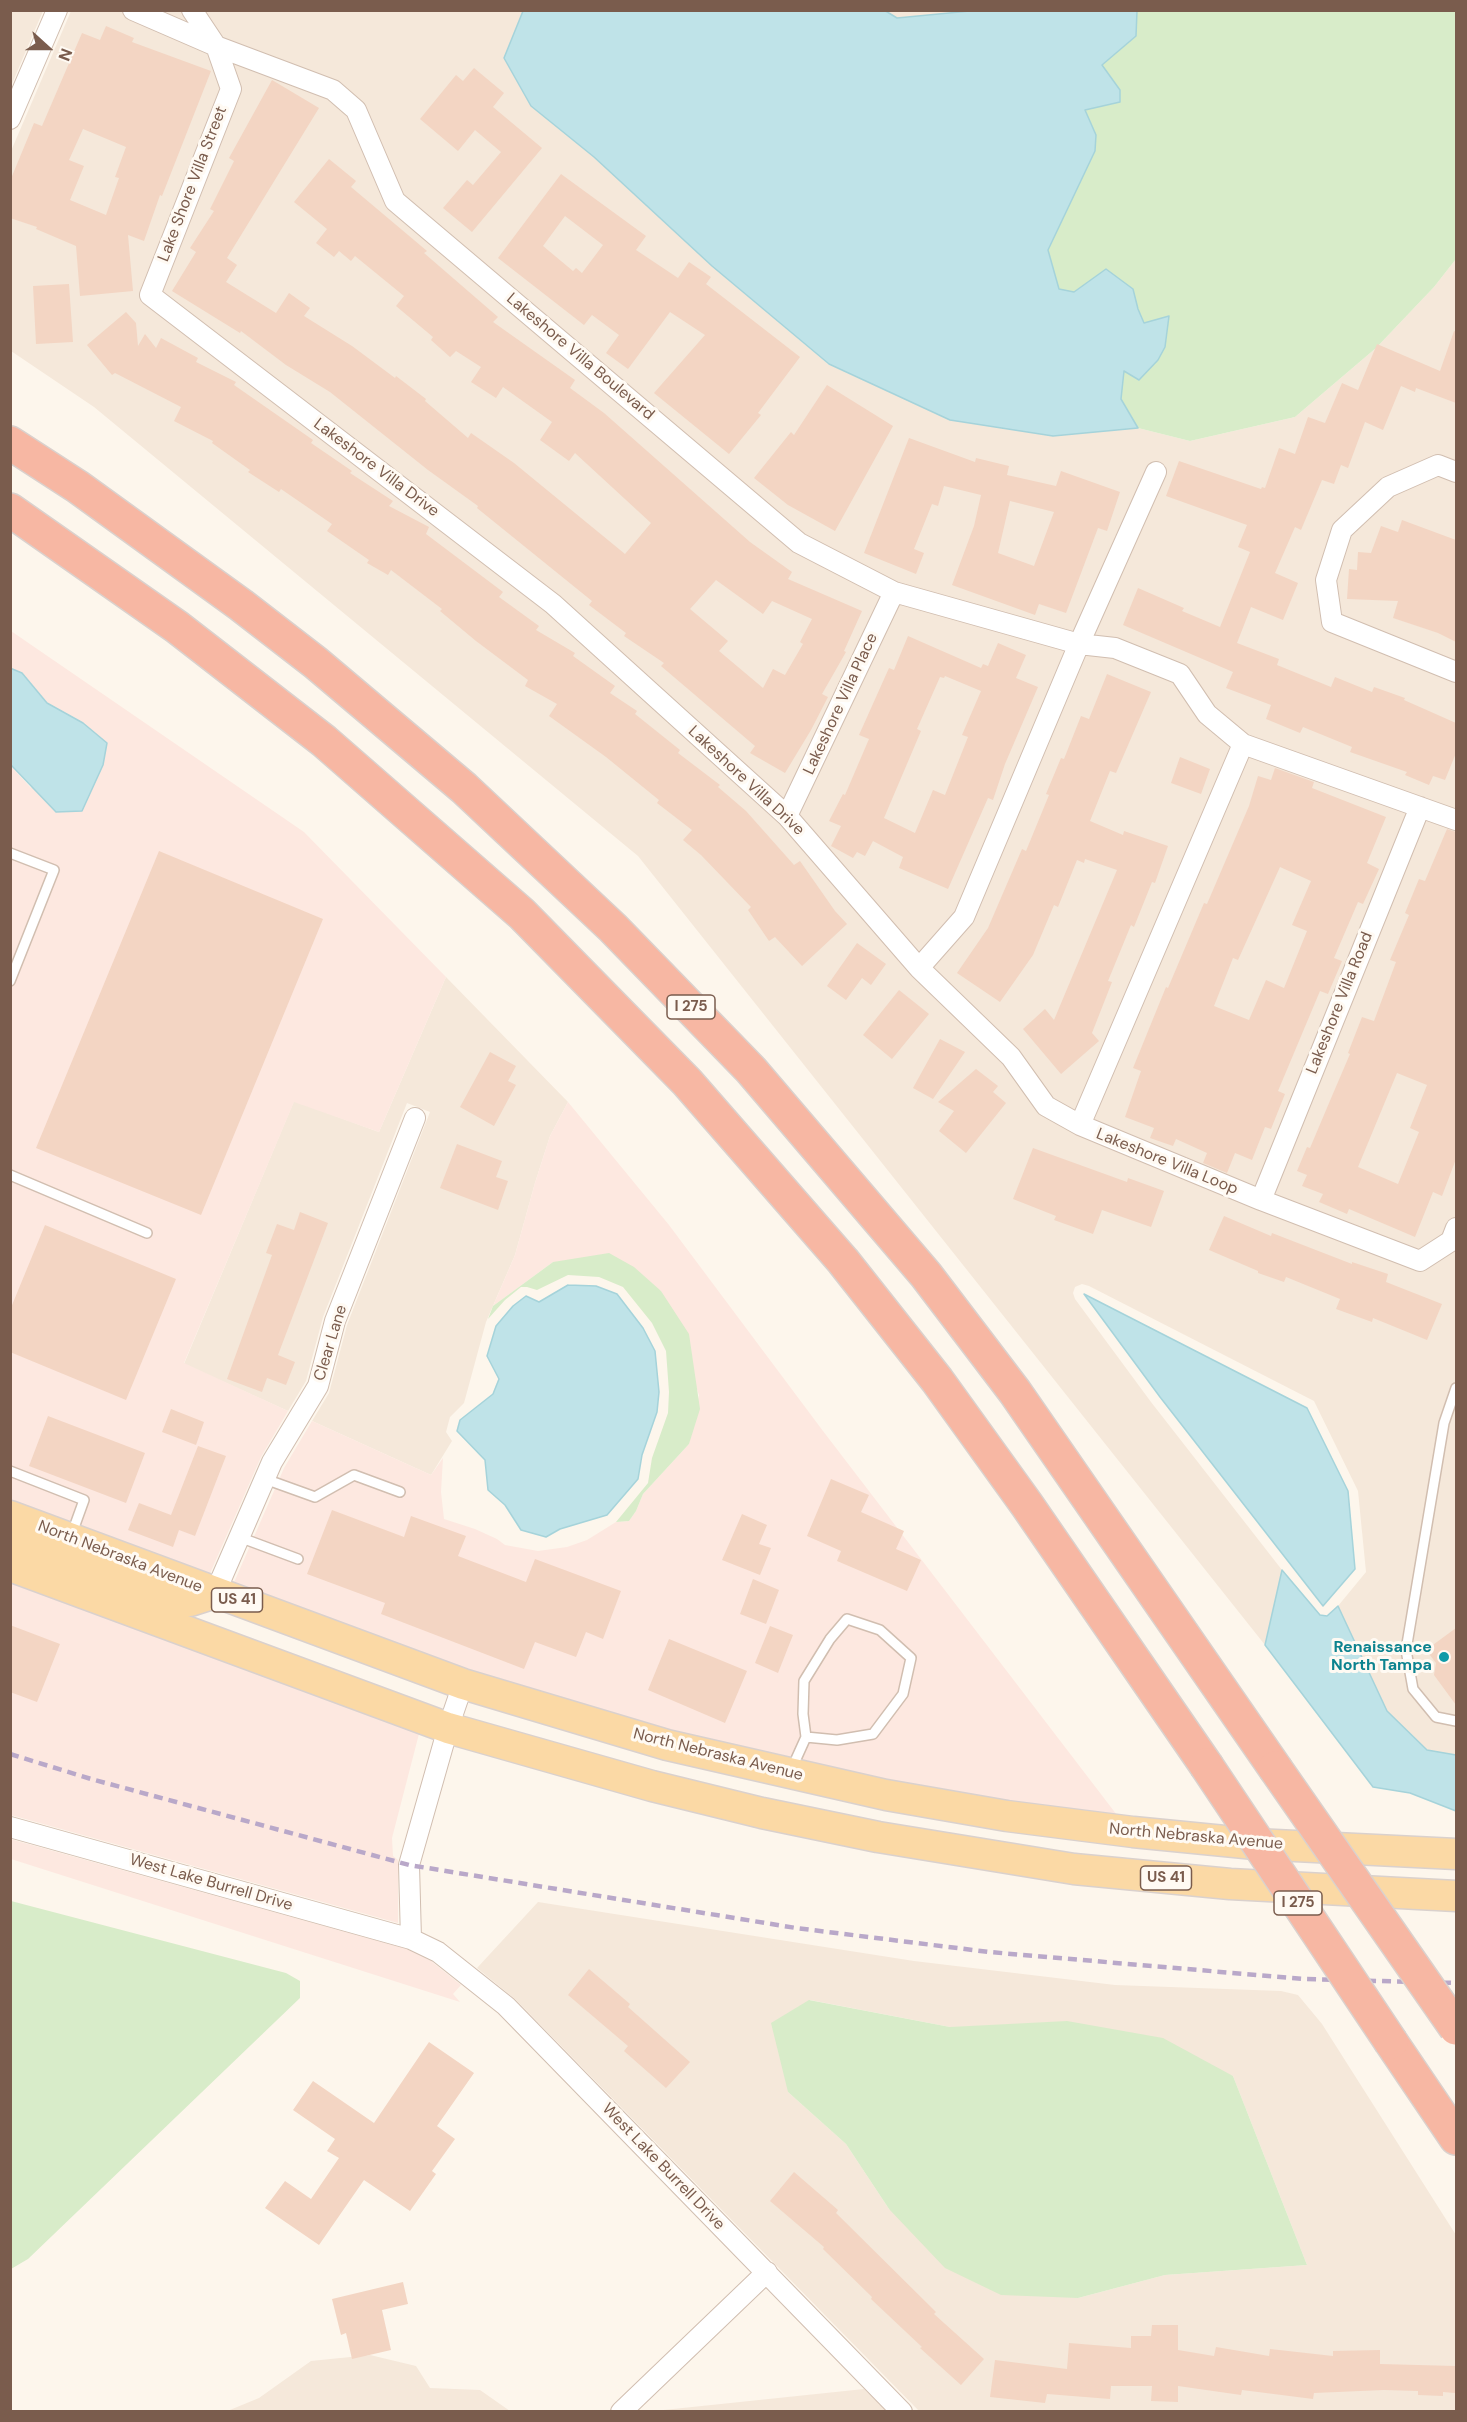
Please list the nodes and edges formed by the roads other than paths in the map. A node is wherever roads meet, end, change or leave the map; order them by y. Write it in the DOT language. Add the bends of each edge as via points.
graph roads {
  1 [pos="57,10"];
  2 [pos="133,10"];
  3 [pos="192,10"];
  4 [pos="216,46"];
  5 [pos="12,111"];
  6 [pos="150,295"];
  7 [pos="10,443"];
  8 [pos="1156,472"];
  9 [pos="1456,472"];
  10 [pos="10,510"];
  11 [pos="894,592"];
  12 [pos="1079,644"];
  13 [pos="1456,672"];
  14 [pos="1243,744"];
  15 [pos="1420,807"];
  16 [pos="788,816"];
  17 [pos="1456,820"];
  18 [pos="10,853"];
  19 [pos="919,968"];
  20 [pos="10,981"];
  21 [pos="415,1118"];
  22 [pos="1080,1125"];
  23 [pos="10,1175"];
  24 [pos="1261,1200"];
  25 [pos="1456,1228"];
  26 [pos="147,1233"];
  27 [pos="1456,1388"];
  28 [pos="10,1470"];
  29 [pos="265,1479"];
  30 [pos="400,1492"];
  31 [pos="10,1516"];
  32 [pos="239,1537"];
  33 [pos="70,1538"];
  34 [pos="10,1548"];
  35 [pos="298,1559"];
  36 [pos="10,1566"];
  37 [pos="215,1593"];
  38 [pos="463,1684"];
  39 [pos="1456,1721"];
  40 [pos="448,1728"];
  41 [pos="806,1737"];
  42 [pos="790,1773"];
  43 [pos="10,1827"];
  44 [pos="1456,1854"];
  45 [pos="1456,1896"];
  46 [pos="411,1939"];
  47 [pos="1456,2028"];
  48 [pos="1456,2138"];
  49 [pos="766,2272"];
  50 [pos="621,2412"];
  51 [pos="902,2412"];
  1 -- 5 [label="street"];
  2 -- 4 [label="street, Lakeshore Villa Boulevard"];
  3 -- 4 [label="street, Lake Shore Villa Street"];
  4 -- 6 [label="street, Lake Shore Villa Street" via="231,89"];
  4 -- 11 [label="street, Lakeshore Villa Boulevard" via="333,90 356,110 395,201 799,543"];
  6 -- 16 [label="street, Lakeshore Villa Drive" via="553,604"];
  7 -- 47 [label="highway, I 275, bridge" via="241,604 334,678 515,835 744,1061 919,1266 1009,1383"];
  8 -- 12 [label="street"];
  9 -- 13 [label="street" via="1438,465 1388,487 1342,530 1326,580 1332,622"];
  10 -- 48 [label="highway, I 275, bridge" via="177,627 324,741 522,914 687,1082 843,1261 1027,1505"];
  11 -- 12 [label="street, Lakeshore Villa Boulevard"];
  11 -- 16 [label="street, Lakeshore Villa Place"];
  12 -- 14 [label="street" via="1115,648 1180,674 1207,714"];
  12 -- 19 [label="street" via="964,917"];
  14 -- 15 [label="street"];
  14 -- 22 [label="street"];
  15 -- 17 [label="street"];
  15 -- 24 [label="street, Lakeshore Villa Road"];
  16 -- 19 [label="street, Lakeshore Villa Drive"];
  18 -- 20 [label="lane" via="54,870"];
  19 -- 22 [label="street, Lakeshore Villa Loop" via="1011,1057 1047,1106"];
  21 -- 29 [label="street, Clear Lane" via="335,1322 318,1386"];
  22 -- 24 [label="street, Lakeshore Villa Loop"];
  23 -- 26 [label="lane"];
  24 -- 25 [label="street, Lakeshore Villa Loop" via="1420,1261 1451,1241"];
  27 -- 39 [label="lane" via="1444,1423 1406,1650 1413,1689 1436,1717"];
  28 -- 33 [label="lane" via="84,1500"];
  29 -- 30 [label="lane" via="315,1497 354,1475"];
  29 -- 32 [label="street, Clear Lane"];
  31 -- 33 [label="main road, North Nebraska Avenue / US 41"];
  32 -- 35 [label="lane"];
  32 -- 37 [label="street, Clear Lane"];
  33 -- 37 [label="main road, North Nebraska Avenue / US 41"];
  34 -- 37 [label="main road" via="24,1547 175,1600 189,1601"];
  36 -- 40 [label="main road, US 41"];
  37 -- 38 [label="main road, North Nebraska Avenue / US 41"];
  38 -- 40 [label="street"];
  38 -- 42 [label="main road, North Nebraska Avenue / US 41" via="667,1745"];
  40 -- 45 [label="main road, US 41" via="751,1810 978,1855 1230,1884"];
  40 -- 46 [label="street" via="410,1865"];
  41 -- 41 [label="lane" via="804,1681 847,1619 880,1630 911,1658 903,1694 873,1734 837,1740"];
  41 -- 42 [label="lane"];
  42 -- 44 [label="main road, North Nebraska Avenue / US 41" via="1006,1816 1133,1832 1255,1844"];
  43 -- 46 [label="street, West Lake Burrell Drive"];
  46 -- 49 [label="street, West Lake Burrell Drive" via="438,1952 506,2006"];
  49 -- 50 [label="street"];
  49 -- 51 [label="street, West Lake Burrell Drive"];
}
